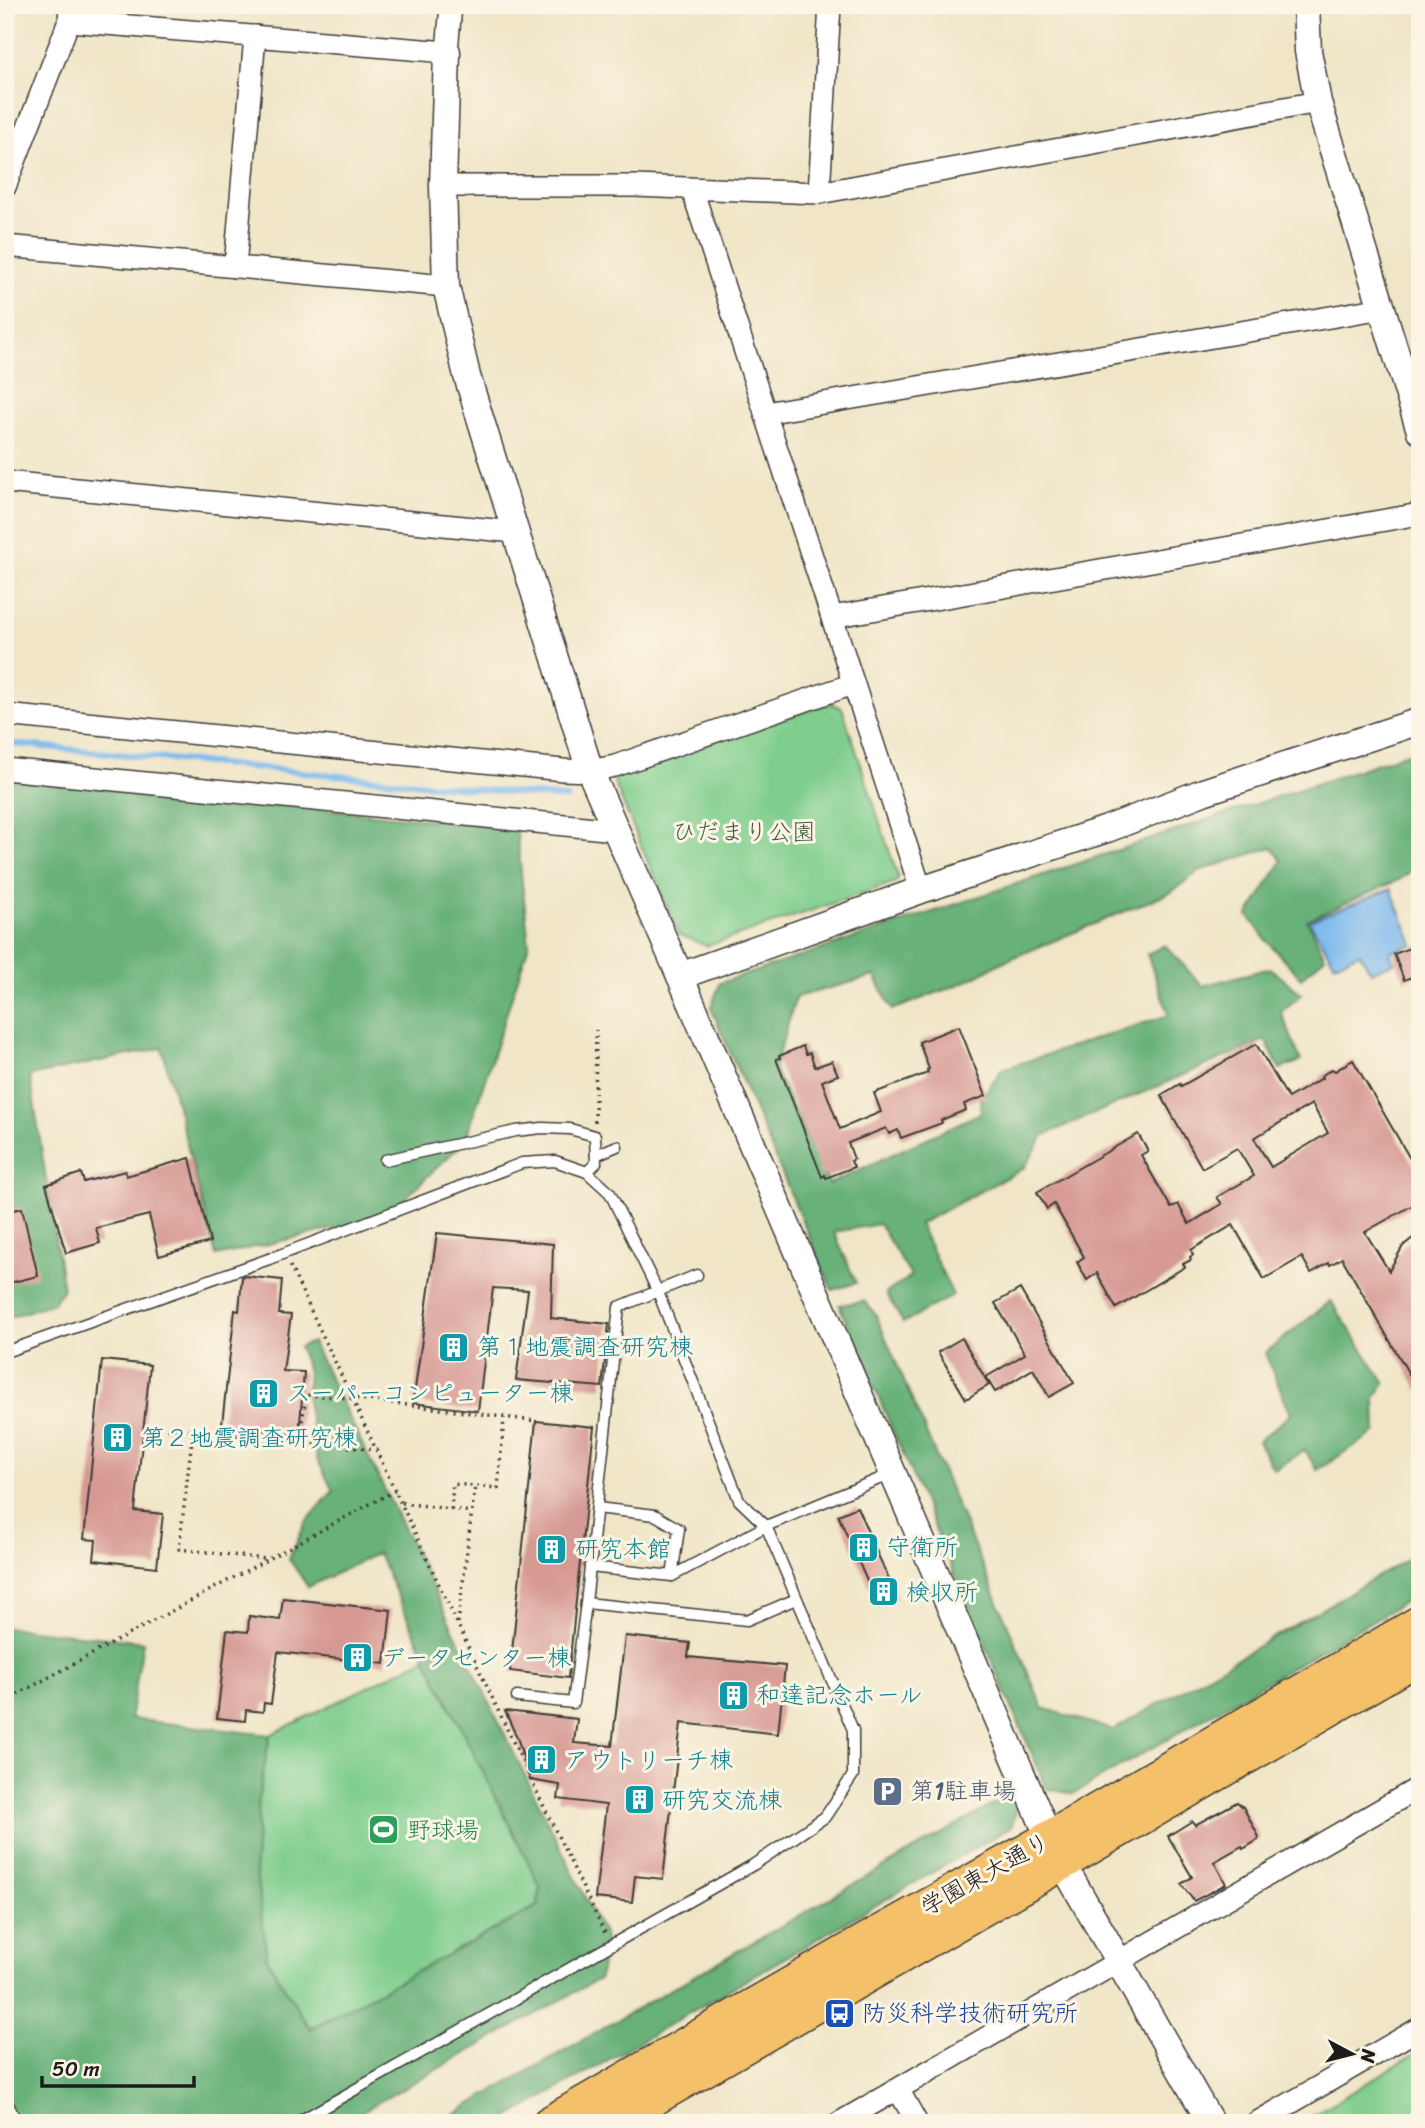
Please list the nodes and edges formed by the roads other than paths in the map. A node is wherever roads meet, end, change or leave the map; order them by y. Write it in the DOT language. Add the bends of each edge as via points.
graph roads {
  1 [pos="451,5"];
  2 [pos="830,5"];
  3 [pos="1306,5"];
  4 [pos="69,13"];
  5 [pos="255,36"];
  6 [pos="447,52"];
  7 [pos="1318,102"];
  8 [pos="443,186"];
  9 [pos="5,187"];
  10 [pos="692,189"];
  11 [pos="819,193"];
  12 [pos="5,246"];
  13 [pos="235,267"];
  14 [pos="446,286"];
  15 [pos="1383,308"];
  16 [pos="765,413"];
  17 [pos="1420,431"];
  18 [pos="5,482"];
  19 [pos="1420,514"];
  20 [pos="515,532"];
  21 [pos="832,617"];
  22 [pos="853,684"];
  23 [pos="5,715"];
  24 [pos="1420,721"];
  25 [pos="5,769"];
  26 [pos="590,771"];
  27 [pos="615,831"];
  28 [pos="920,890"];
  29 [pos="680,976"];
  30 [pos="618,1146"];
  31 [pos="596,1155"];
  32 [pos="385,1160"];
  33 [pos="587,1172"];
  34 [pos="697,1275"];
  35 [pos="658,1292"];
  36 [pos="5,1352"];
  37 [pos="894,1476"];
  38 [pos="597,1508"];
  39 [pos="766,1526"];
  40 [pos="590,1567"];
  41 [pos="672,1576"];
  42 [pos="796,1598"];
  43 [pos="586,1603"];
  44 [pos="1420,1622"];
  45 [pos="1420,1657"];
  46 [pos="517,1697"];
  47 [pos="1420,1787"];
  48 [pos="1055,1850"];
  49 [pos="1118,1961"];
  50 [pos="1420,2028"];
  51 [pos="898,2089"];
  52 [pos="5,2098"];
  53 [pos="17,2123"];
  54 [pos="296,2123"];
  55 [pos="549,2123"];
  56 [pos="612,2123"];
  57 [pos="839,2123"];
  58 [pos="917,2123"];
  59 [pos="1211,2123"];
  60 [pos="1256,2123"];
  1 -- 6 [label="street"];
  2 -- 11 [label="street"];
  3 -- 7 [label="street" via="1308,51"];
  4 -- 5 [label="street"];
  4 -- 9 [label="street"];
  5 -- 6 [label="street"];
  5 -- 13 [label="street"];
  6 -- 8 [label="street"];
  7 -- 11 [label="street"];
  7 -- 15 [label="street"];
  8 -- 10 [label="street"];
  8 -- 14 [label="street"];
  10 -- 11 [label="street"];
  10 -- 16 [label="street"];
  12 -- 13 [label="street"];
  13 -- 14 [label="street"];
  14 -- 20 [label="street" via="467,376"];
  15 -- 16 [label="street"];
  15 -- 17 [label="street"];
  16 -- 21 [label="street"];
  18 -- 20 [label="street"];
  19 -- 21 [label="street"];
  20 -- 26 [label="street"];
  21 -- 22 [label="street"];
  22 -- 26 [label="street"];
  22 -- 28 [label="street"];
  23 -- 26 [label="street"];
  24 -- 28 [label="street"];
  25 -- 27 [label="street"];
  26 -- 27 [label="street"];
  27 -- 29 [label="street"];
  28 -- 29 [label="street"];
  29 -- 37 [label="street"];
  30 -- 31 [label="lane"];
  31 -- 32 [label="lane" via="595,1136 542,1128"];
  31 -- 33 [label="lane" via="596,1163"];
  33 -- 35 [label="lane" via="610,1193"];
  33 -- 36 [label="lane" via="555,1161 522,1163 284,1254"];
  34 -- 35 [label="lane"];
  35 -- 38 [label="lane" via="619,1307"];
  35 -- 39 [label="lane" via="739,1500"];
  37 -- 39 [label="lane"];
  37 -- 48 [label="street"];
  38 -- 40 [label="lane"];
  38 -- 41 [label="lane" via="655,1515 678,1529"];
  39 -- 41 [label="lane"];
  39 -- 42 [label="lane"];
  40 -- 41 [label="lane"];
  40 -- 43 [label="lane"];
  42 -- 43 [label="lane" via="747,1620"];
  42 -- 54 [label="lane" via="853,1730 853,1775 825,1816 753,1865"];
  43 -- 46 [label="lane" via="573,1703"];
  44 -- 48 [label="main road, 学園東大通り"];
  45 -- 48 [label="main road, 学園東大通り"];
  47 -- 49 [label="street"];
  48 -- 49 [label="street"];
  48 -- 55 [label="main road, 学園東大通り" via="868,1939"];
  48 -- 56 [label="main road, 学園東大通り"];
  49 -- 51 [label="street"];
  49 -- 59 [label="street"];
  50 -- 60 [label="street"];
  51 -- 57 [label="street"];
  51 -- 58 [label="street"];
  52 -- 53 [label="lane"];
}
